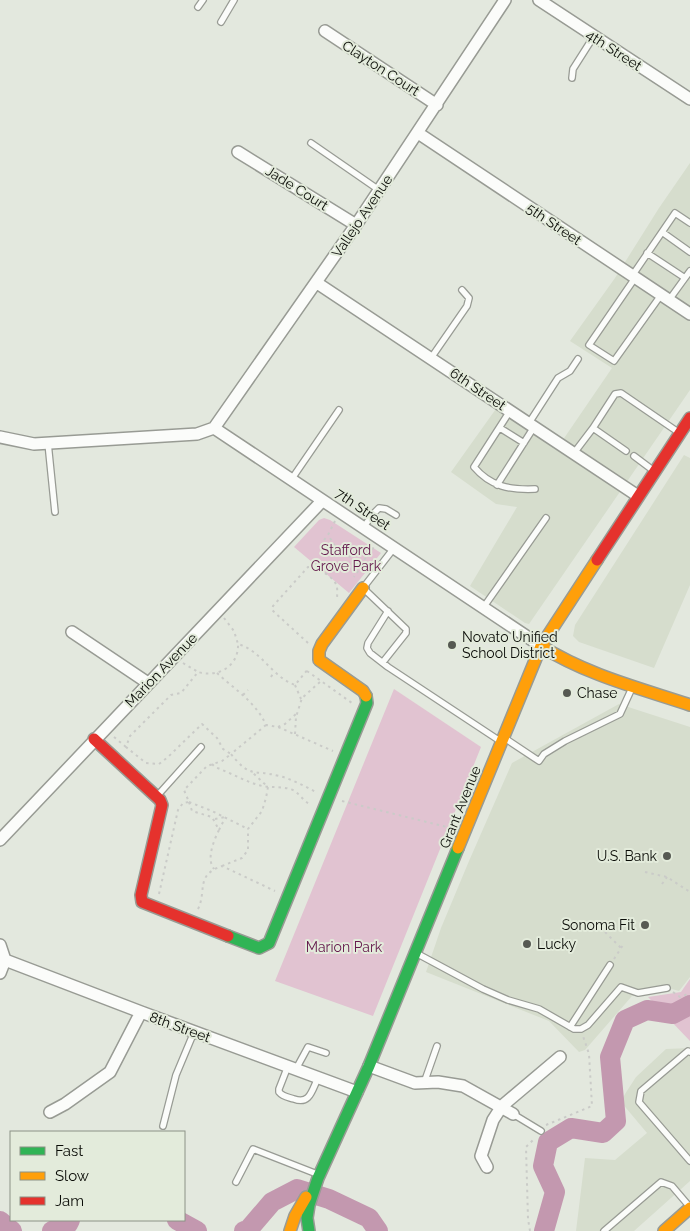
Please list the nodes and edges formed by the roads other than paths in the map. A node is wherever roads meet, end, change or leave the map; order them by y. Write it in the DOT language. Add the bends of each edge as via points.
graph roads {
  1 [pos="203,0"];
  2 [pos="234,0"];
  3 [pos="505,0"];
  4 [pos="538,0"];
  5 [pos="198,7"];
  6 [pos="221,22"];
  7 [pos="325,31"];
  8 [pos="594,36"];
  9 [pos="572,78"];
  10 [pos="690,99"];
  11 [pos="437,105"];
  12 [pos="418,133"];
  13 [pos="312,143"];
  14 [pos="238,152"];
  15 [pos="379,190"];
  16 [pos="690,223"];
  17 [pos="356,225"];
  18 [pos="662,232"];
  19 [pos="690,252"];
  20 [pos="647,253"];
  21 [pos="690,271"];
  22 [pos="634,277"];
  23 [pos="685,278"];
  24 [pos="317,283"];
  25 [pos="462,290"];
  26 [pos="665,298"];
  27 [pos="690,314"];
  28 [pos="431,358"];
  29 [pos="578,360"];
  30 [pos="340,410"];
  31 [pos="510,411"];
  32 [pos="690,418"];
  33 [pos="532,425"];
  34 [pos="214,428"];
  35 [pos="500,428"];
  36 [pos="593,428"];
  37 [pos="680,433"];
  38 [pos="0,437"];
  39 [pos="48,443"];
  40 [pos="524,443"];
  41 [pos="626,451"];
  42 [pos="574,453"];
  43 [pos="634,456"];
  44 [pos="654,471"];
  45 [pos="291,480"];
  46 [pos="497,485"];
  47 [pos="535,489"];
  48 [pos="638,496"];
  49 [pos="322,501"];
  50 [pos="56,512"];
  51 [pos="396,515"];
  52 [pos="546,518"];
  53 [pos="363,528"];
  54 [pos="394,548"];
  55 [pos="363,588"];
  56 [pos="483,608"];
  57 [pos="388,611"];
  58 [pos="72,632"];
  59 [pos="542,646"];
  60 [pos="382,662"];
  61 [pos="148,683"];
  62 [pos="633,686"];
  63 [pos="690,705"];
  64 [pos="94,739"];
  65 [pos="503,740"];
  66 [pos="201,747"];
  67 [pos="156,797"];
  68 [pos="1,835"];
  69 [pos="0,946"];
  70 [pos="416,953"];
  71 [pos="5,960"];
  72 [pos="610,966"];
  73 [pos="0,973"];
  74 [pos="667,988"];
  75 [pos="141,1012"];
  76 [pos="570,1028"];
  77 [pos="194,1032"];
  78 [pos="437,1046"];
  79 [pos="690,1052"];
  80 [pos="326,1053"];
  81 [pos="560,1057"];
  82 [pos="369,1066"];
  83 [pos="292,1068"];
  84 [pos="318,1078"];
  85 [pos="424,1083"];
  86 [pos="357,1092"];
  87 [pos="502,1106"];
  88 [pos="50,1112"];
  89 [pos="513,1114"];
  90 [pos="163,1126"];
  91 [pos="541,1131"];
  92 [pos="690,1161"];
  93 [pos="488,1168"];
  94 [pos="319,1177"];
  95 [pos="236,1182"];
  96 [pos="307,1200"];
  97 [pos="690,1207"];
  98 [pos="290,1231"];
  99 [pos="309,1231"];
  100 [pos="604,1231"];
  101 [pos="664,1231"];
  1 -- 5 [label="lane"];
  2 -- 6 [label="lane"];
  3 -- 11 [label="street, Vallejo Avenue"];
  4 -- 8 [label="street, 4th Street"];
  7 -- 11 [label="street, Clayton Court"];
  8 -- 9 [label="lane" via="573,69"];
  8 -- 10 [label="street, 4th Street"];
  11 -- 12 [label="street, Vallejo Avenue"];
  12 -- 15 [label="street, Vallejo Avenue"];
  12 -- 22 [label="street, 5th Street"];
  13 -- 15 [label="lane"];
  14 -- 17 [label="street, Jade Court"];
  15 -- 17 [label="street, Vallejo Avenue"];
  16 -- 18 [label="lane" via="675,212"];
  17 -- 24 [label="street, Vallejo Avenue"];
  18 -- 19 [label="lane"];
  18 -- 20 [label="lane"];
  20 -- 22 [label="lane"];
  20 -- 23 [label="lane"];
  21 -- 23 [label="lane"];
  22 -- 26 [label="street, 5th Street"];
  22 -- 26 [label="lane" via="589,345 614,361"];
  23 -- 26 [label="lane"];
  24 -- 28 [label="street, 6th Street"];
  24 -- 34 [label="street, Vallejo Avenue"];
  25 -- 28 [label="lane" via="470,298 467,306"];
  26 -- 27 [label="street, 5th Street"];
  28 -- 31 [label="street, 6th Street"];
  29 -- 33 [label="lane" via="570,371 558,378"];
  30 -- 45 [label="lane"];
  31 -- 33 [label="street, 6th Street"];
  31 -- 35 [label="lane"];
  32 -- 37 [label="street, Grant Avenue"];
  33 -- 40 [label="lane"];
  33 -- 42 [label="street, 6th Street"];
  34 -- 39 [label="street" via="197,434"];
  34 -- 45 [label="street, 7th Street"];
  35 -- 40 [label="lane"];
  35 -- 46 [label="lane" via="474,467"];
  36 -- 37 [label="lane" via="615,394 620,393"];
  36 -- 41 [label="lane"];
  36 -- 42 [label="lane"];
  37 -- 44 [label="street, Grant Avenue"];
  38 -- 39 [label="street" via="34,444"];
  39 -- 50 [label="lane"];
  40 -- 46 [label="lane"];
  42 -- 48 [label="street, 6th Street"];
  43 -- 44 [label="lane"];
  44 -- 48 [label="street, Grant Avenue"];
  45 -- 49 [label="street, 7th Street"];
  46 -- 47 [label="lane" via="513,490"];
  48 -- 59 [label="street, Grant Avenue"];
  49 -- 53 [label="street, 7th Street"];
  49 -- 61 [label="street, Marion Avenue"];
  51 -- 53 [label="lane" via="379,508"];
  52 -- 56 [label="lane"];
  53 -- 54 [label="street, 7th Street"];
  54 -- 55 [label="lane"];
  54 -- 56 [label="street, 7th Street"];
  55 -- 57 [label="lane"];
  55 -- 67 [label="street" via="322,644 319,660 363,692 367,703 266,946 259,948 142,902 162,806"];
  56 -- 59 [label="street, 7th Street"];
  57 -- 60 [label="lane" via="367,648"];
  57 -- 60 [label="lane" via="406,629 406,633"];
  58 -- 61 [label="street"];
  59 -- 62 [label="street, 7th Street" via="588,672"];
  59 -- 65 [label="street, Grant Avenue"];
  60 -- 65 [label="lane"];
  61 -- 64 [label="street, Marion Avenue"];
  62 -- 63 [label="street, 7th Street"];
  62 -- 65 [label="lane" via="620,714 565,741 539,761"];
  64 -- 67 [label="street"];
  64 -- 68 [label="street, Marion Avenue"];
  65 -- 70 [label="street, Grant Avenue"];
  66 -- 67 [label="lane"];
  69 -- 71 [label="street"];
  70 -- 76 [label="lane" via="483,989 539,1009"];
  70 -- 82 [label="street, Grant Avenue"];
  71 -- 73 [label="street"];
  71 -- 75 [label="street, 8th Street"];
  72 -- 76 [label="lane"];
  74 -- 76 [label="lane" via="638,993 621,987 588,1025 581,1029"];
  75 -- 77 [label="street, 8th Street"];
  75 -- 88 [label="street" via="110,1072"];
  77 -- 83 [label="street, 8th Street"];
  77 -- 90 [label="lane" via="176,1075"];
  78 -- 85 [label="lane"];
  79 -- 92 [label="lane" via="641,1091 639,1102"];
  80 -- 83 [label="lane" via="308,1047"];
  81 -- 87 [label="street"];
  82 -- 85 [label="street" via="415,1083"];
  82 -- 86 [label="street, Grant Avenue"];
  83 -- 84 [label="street, 8th Street"];
  83 -- 84 [label="lane" via="279,1092 282,1096 304,1101 310,1096"];
  84 -- 86 [label="street, 8th Street"];
  85 -- 87 [label="street" via="462,1086"];
  86 -- 94 [label="street, Grant Avenue"];
  87 -- 89 [label="street"];
  87 -- 93 [label="street" via="493,1120 481,1156"];
  89 -- 91 [label="lane"];
  94 -- 95 [label="lane" via="253,1149"];
  94 -- 96 [label="street, Grant Avenue"];
  96 -- 98 [label="street, Grant Avenue"];
  96 -- 99 [label="street"];
  97 -- 100 [label="lane" via="672,1186 661,1182"];
  97 -- 101 [label="street"];
}
